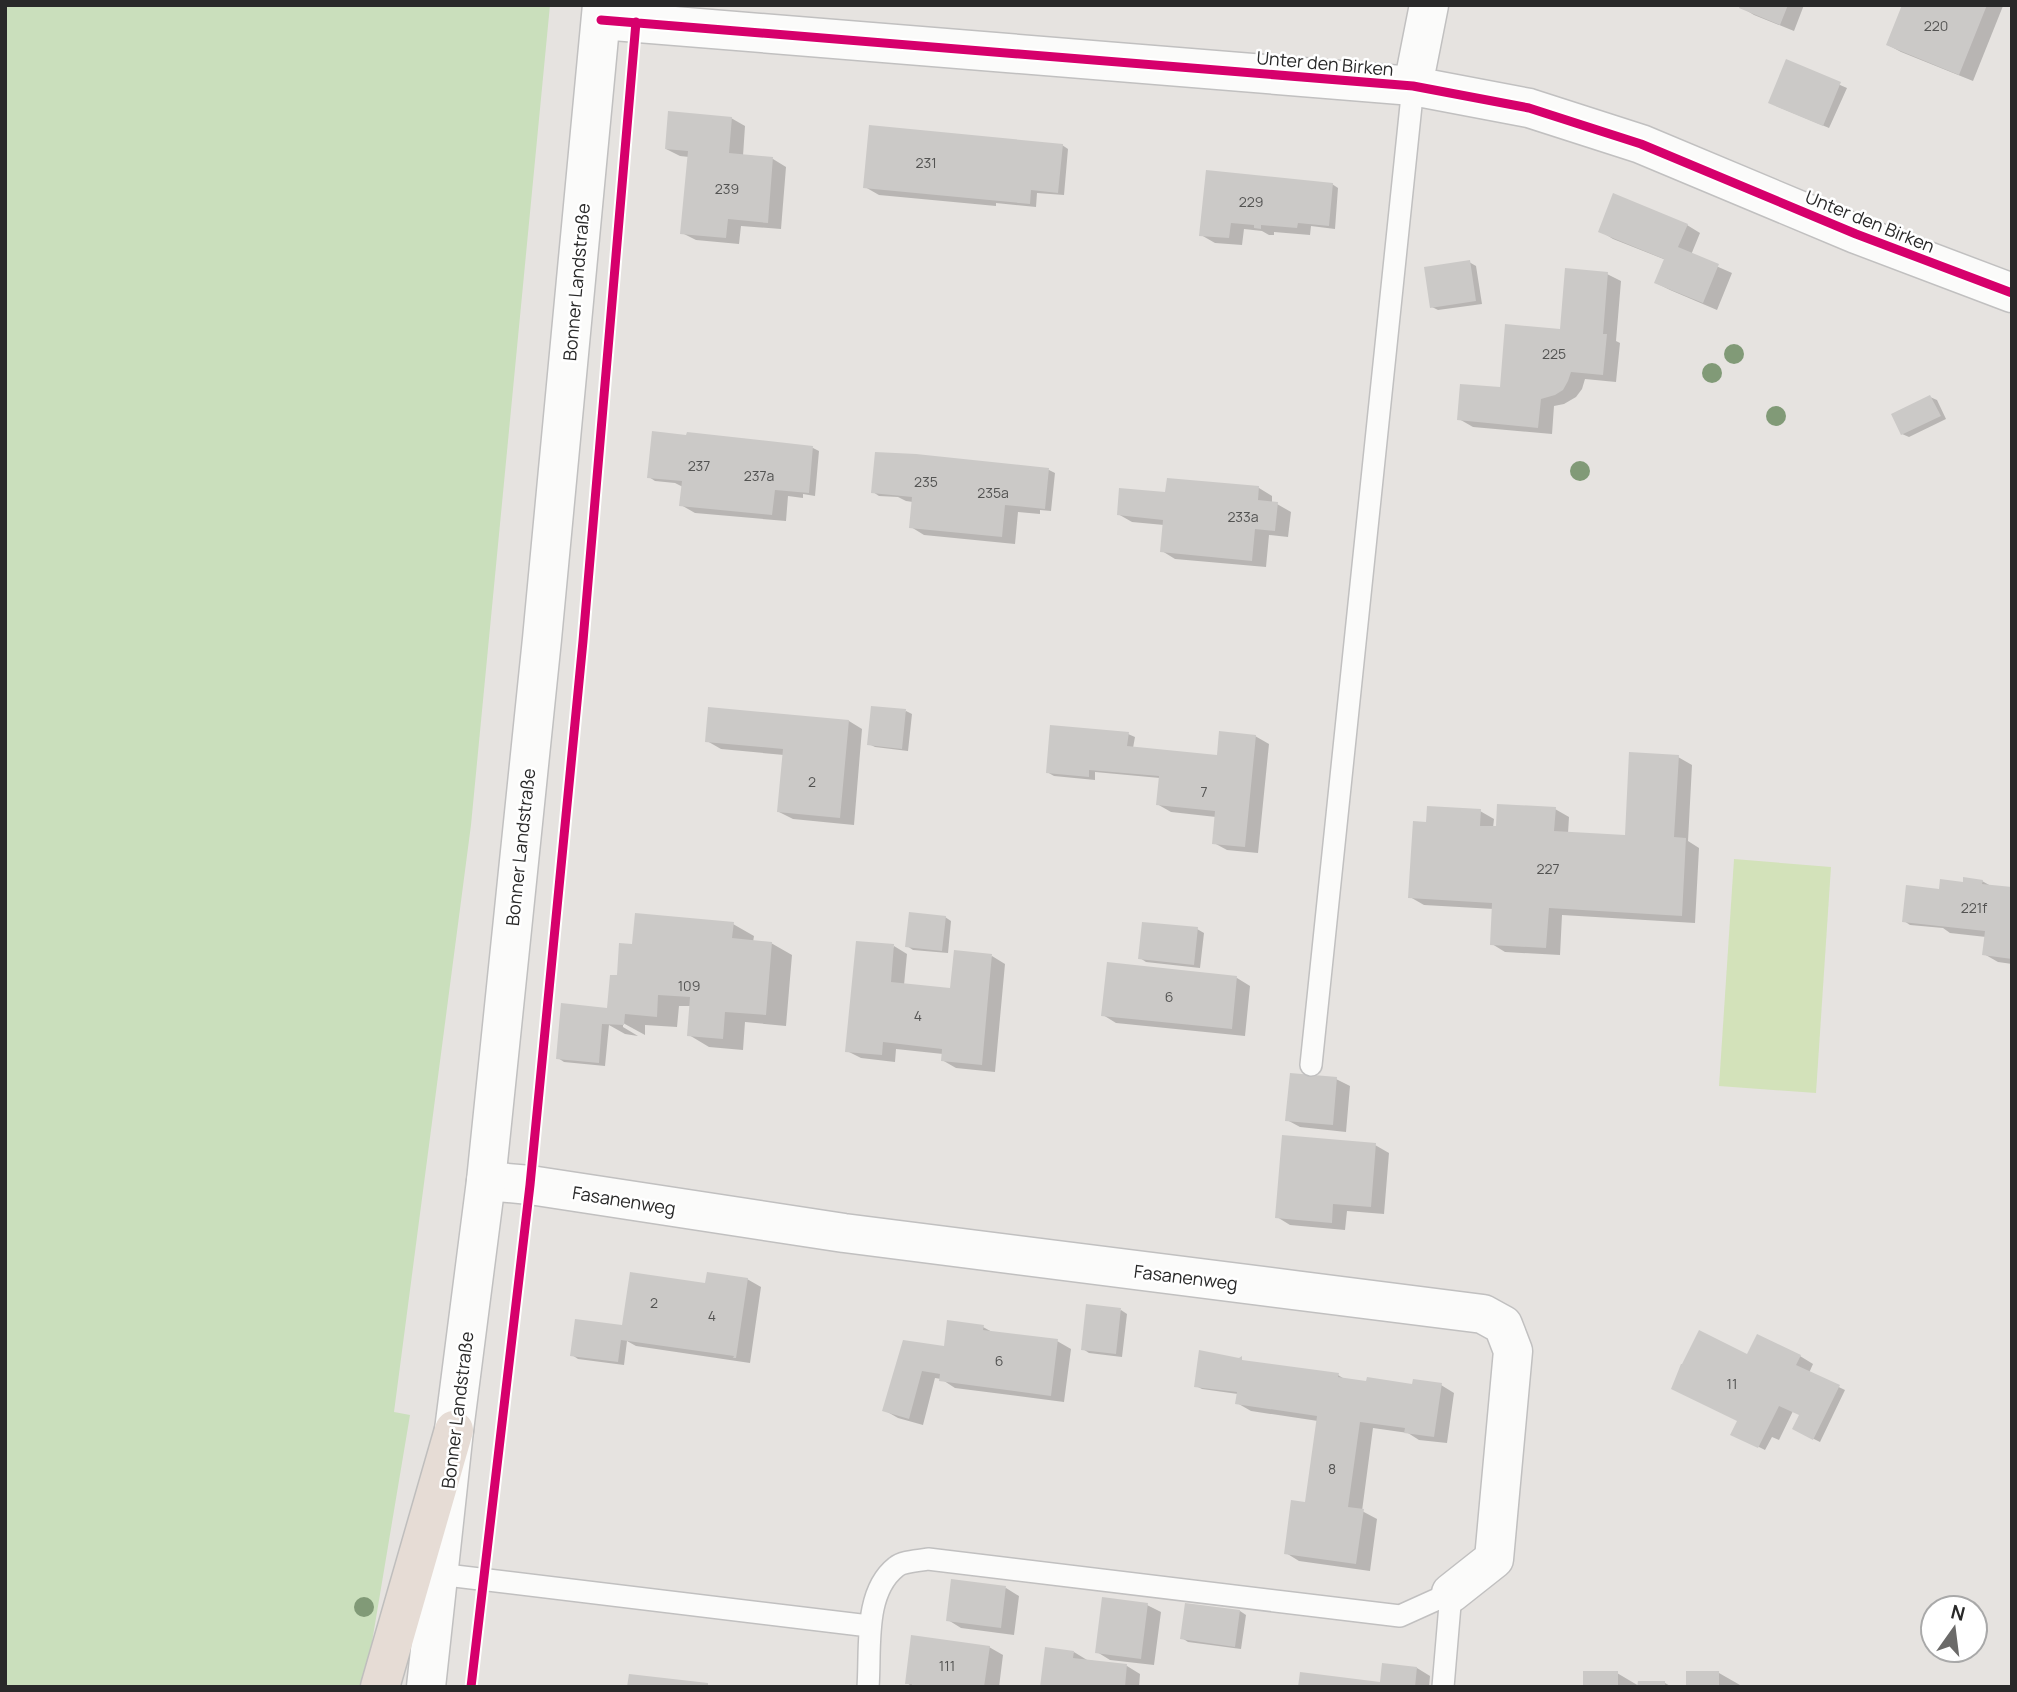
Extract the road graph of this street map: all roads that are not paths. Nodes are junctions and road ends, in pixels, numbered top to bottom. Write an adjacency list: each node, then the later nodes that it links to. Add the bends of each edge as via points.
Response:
1 (1429, 5): 3 (street)
2 (601, 13): 3 (street, Unter den Birken); 6 (street, Bonner Landstraße)
3 (1413, 86): 4 (street, Unter den Birken, via 1529,108 1641,144); 5 (lane)
4 (2012, 293)
5 (1311, 1065)
6 (485, 1181): 7 (street, Bonner Landstraße); 9 (street, Fasanenweg, via 844,1233 1483,1314 1503,1325 1513,1351 1494,1559)
7 (454, 1430): 8 (street, Bonner Landstraße); 11 (highway)
8 (438, 1574): 10 (lane); 12 (street, Bonner Landstraße)
9 (1451, 1593): 10 (lane, via 1400,1616 928,1559 898,1565 881,1583); 14 (lane)
10 (869, 1626): 13 (lane)
11 (380, 1687)
12 (426, 1687)
13 (869, 1687)
14 (1443, 1687)

